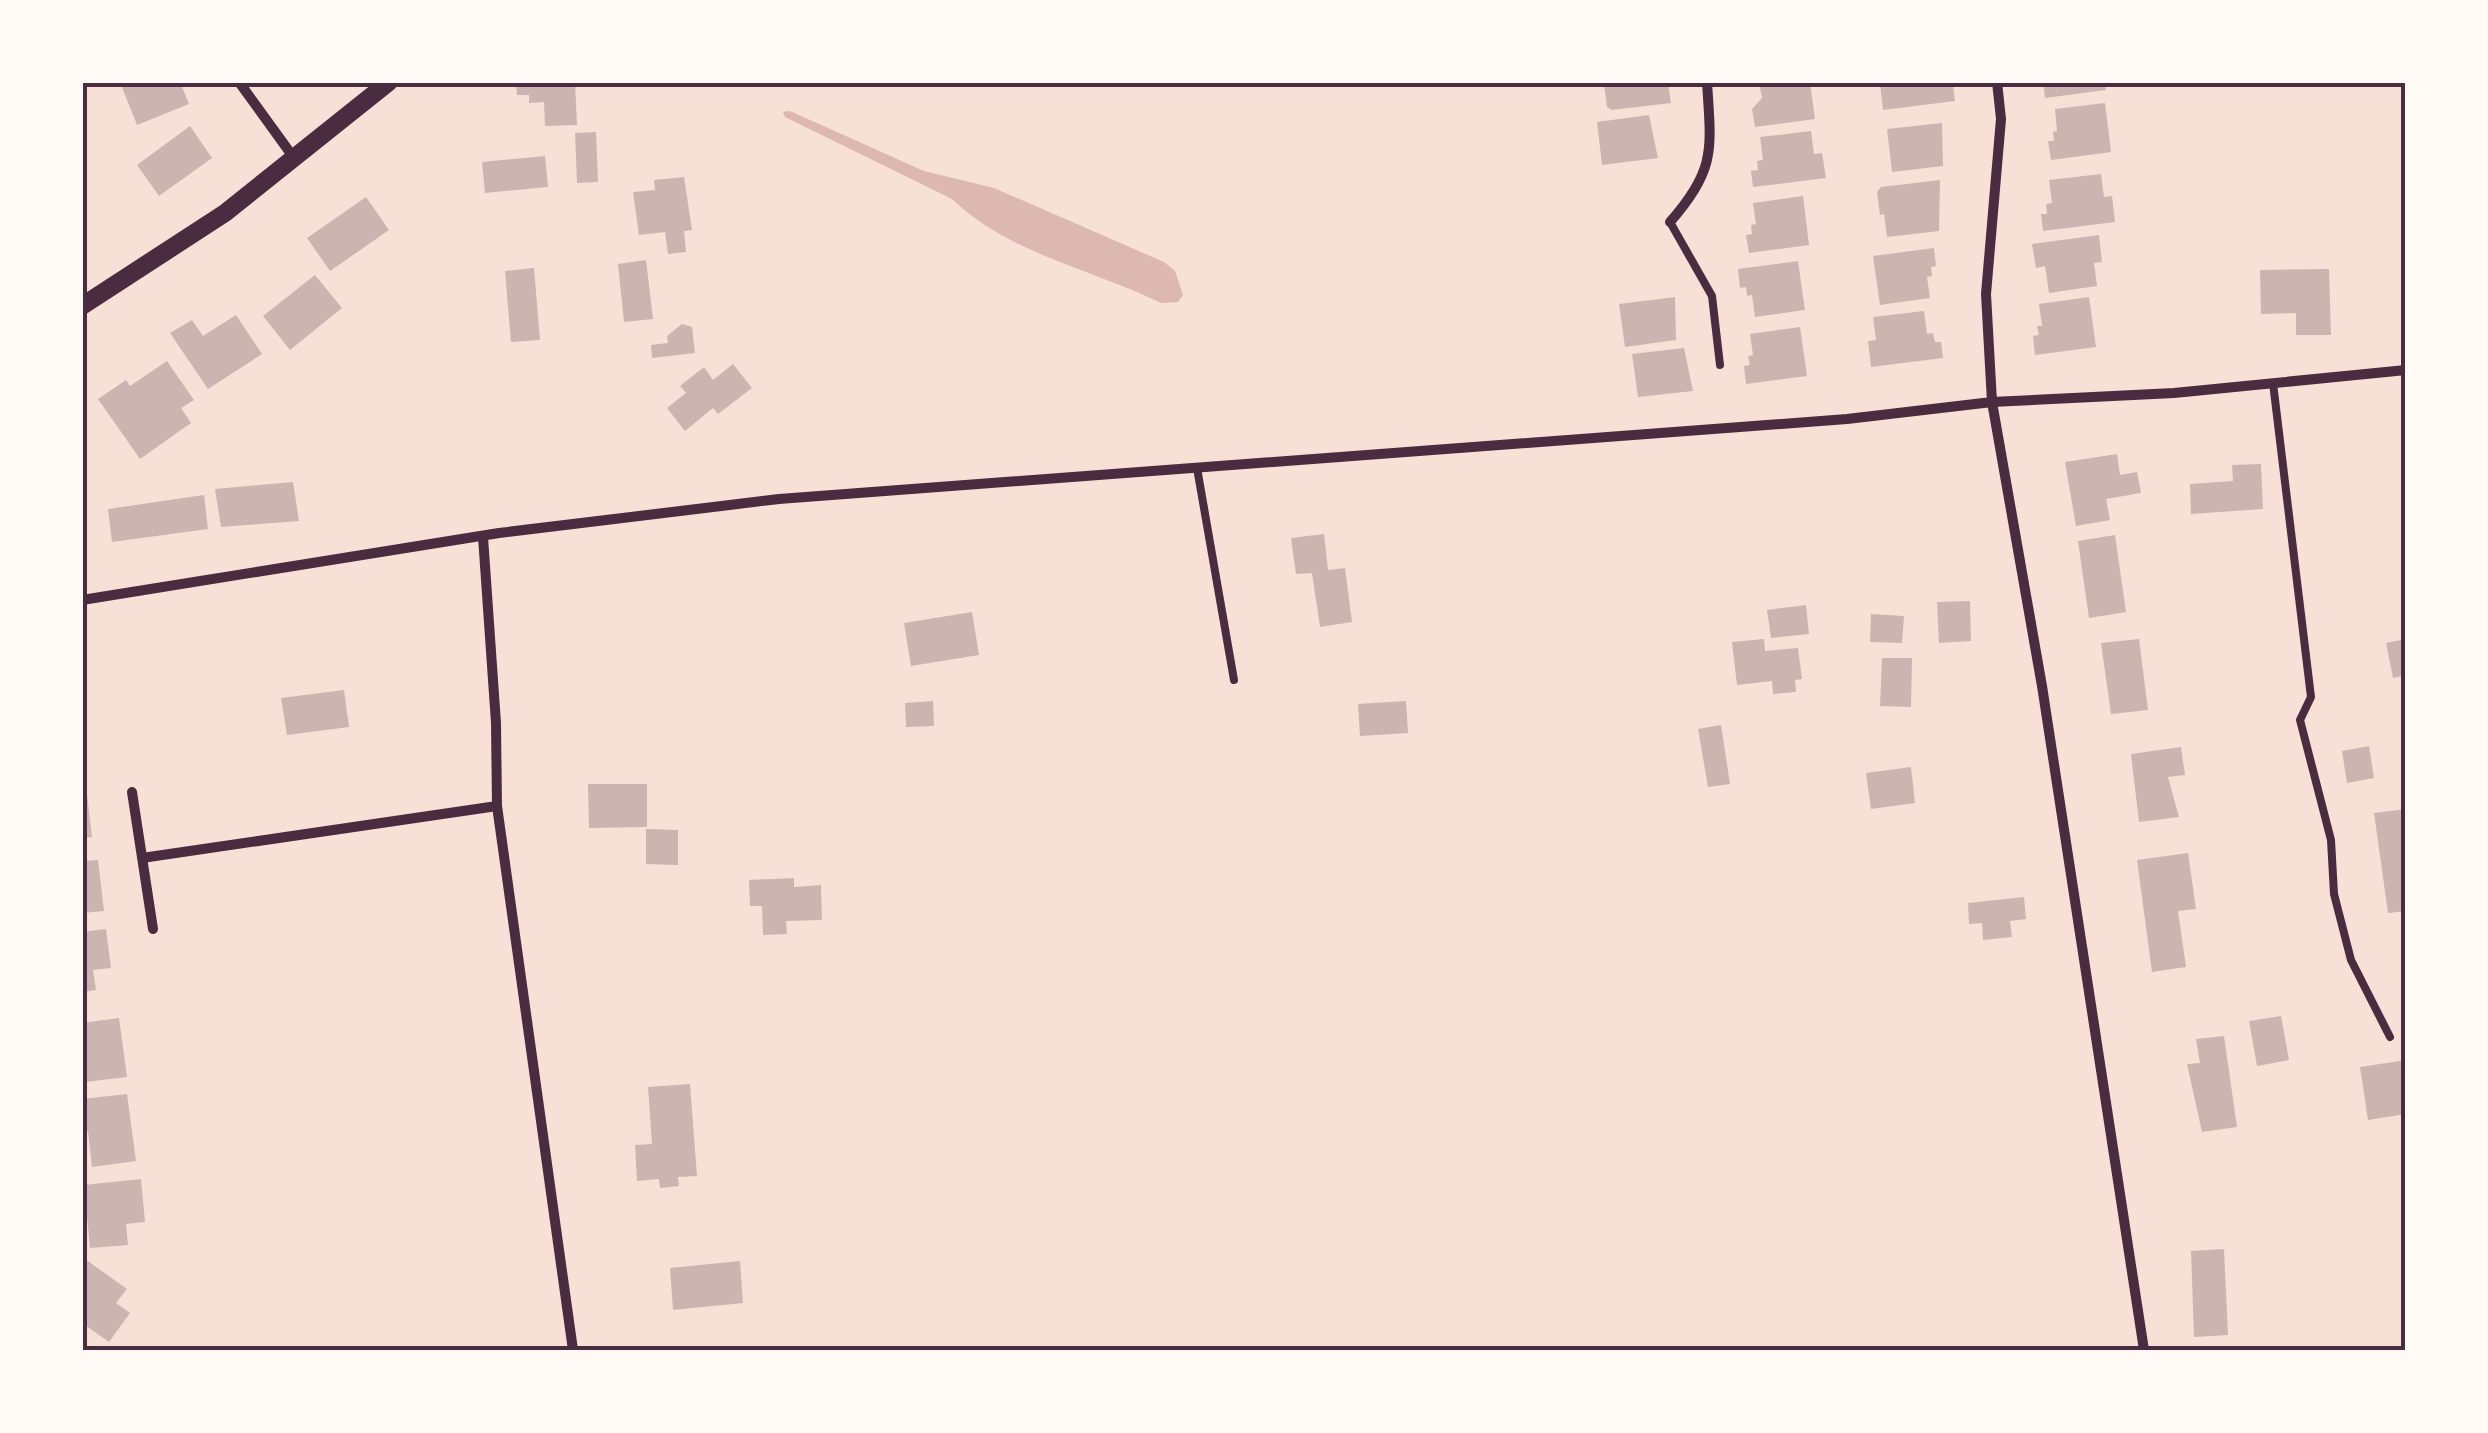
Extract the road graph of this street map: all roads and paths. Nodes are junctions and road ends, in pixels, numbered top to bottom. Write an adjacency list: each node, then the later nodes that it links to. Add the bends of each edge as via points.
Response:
1 (238, 82): 5 (street)
2 (389, 82): 5 (street)
3 (1706, 82): 6 (street, via 1712,155 1693,196)
4 (1997, 82): 11 (street, via 2001,119 1986,294)
5 (294, 158): 7 (street, via 225,213)
6 (1670, 222): 8 (lane, via 1712,296)
7 (82, 306)
8 (1720, 365)
9 (2406, 370): 10 (street)
10 (2273, 383): 11 (street); 20 (lane, via 2312,697 2300,720 2331,840 2334,894 2351,960)
11 (1992, 402): 12 (street); 22 (street)
12 (1198, 468): 13 (street, via 779,499); 15 (lane)
13 (483, 537): 14 (street); 17 (street)
14 (82, 600)
15 (1234, 680)
16 (132, 792): 18 (street)
17 (497, 806): 18 (street); 21 (street)
18 (142, 858): 19 (street)
19 (152, 929)
20 (2390, 1037)
21 (573, 1350)
22 (2144, 1350)

